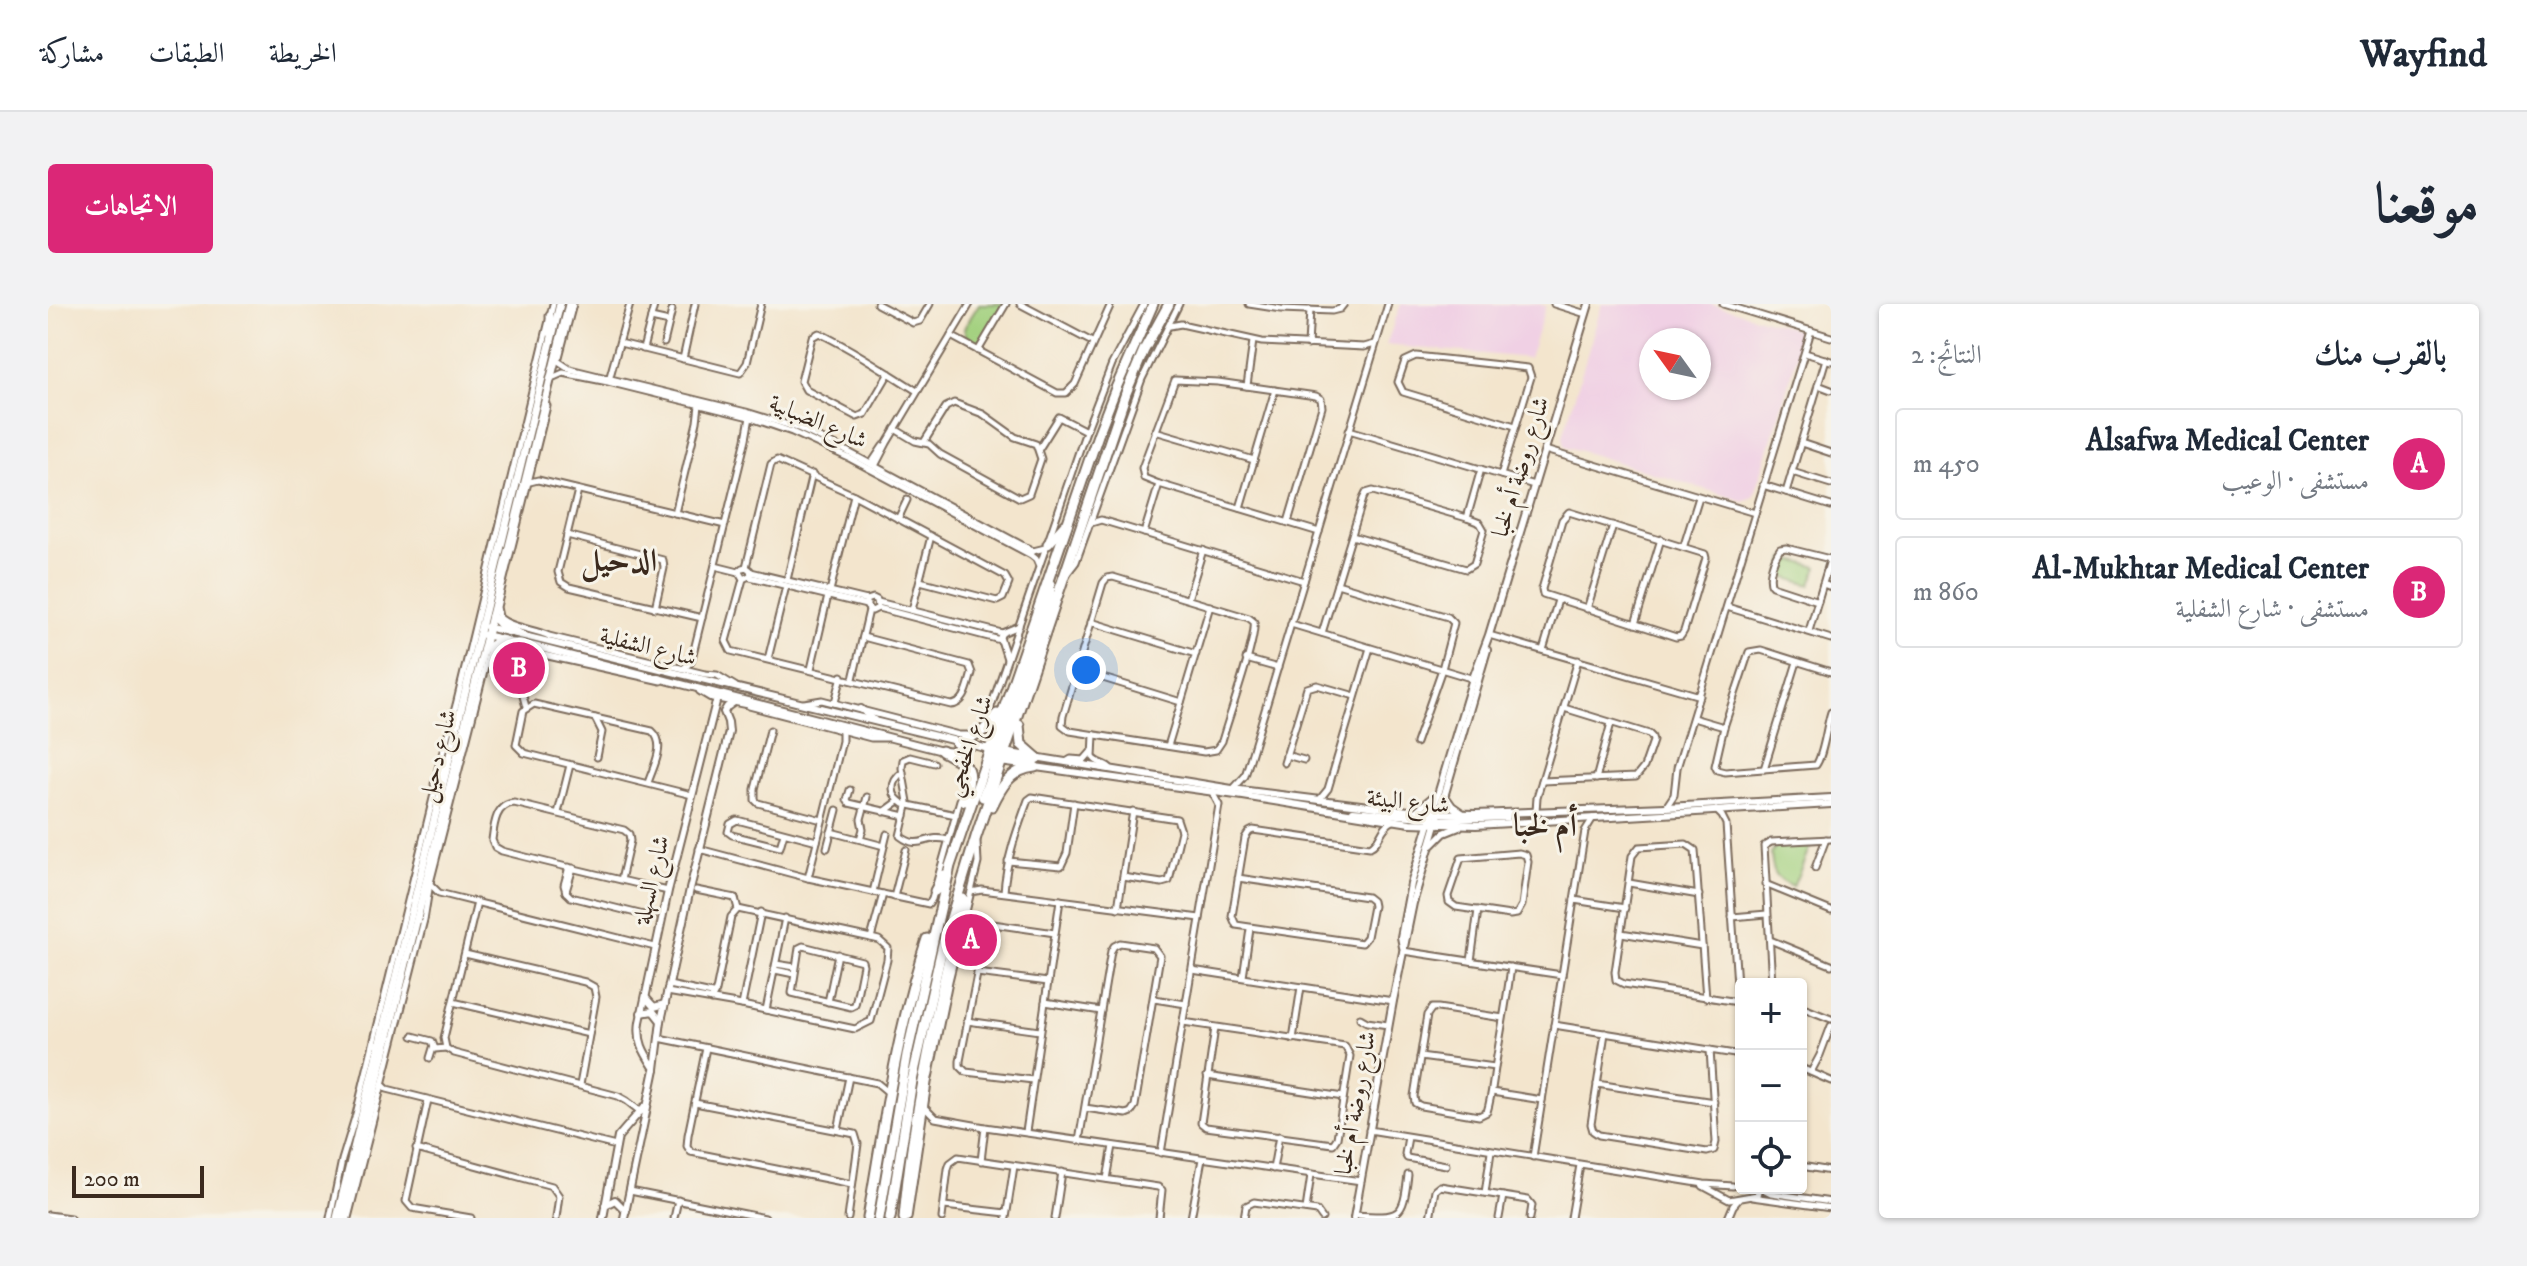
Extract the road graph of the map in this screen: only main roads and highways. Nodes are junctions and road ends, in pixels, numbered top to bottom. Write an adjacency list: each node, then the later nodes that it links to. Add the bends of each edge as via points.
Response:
1 (560, 304): 7 (main road, شارع دحيل)
2 (571, 304): 6 (main road, شارع دحيل)
3 (1153, 304): 11 (highway, شارع الخفجي, via 1116,388)
4 (1169, 304): 24 (highway, شارع الخفجي, via 1126,393)
5 (550, 316): 7 (main road)
6 (562, 334): 8 (main road); 9 (main road, شارع دحيل)
7 (552, 339): 19 (main road, شارع دحيل)
8 (563, 344)
9 (532, 450): 10 (main road); 14 (main road, شارع دحيل, via 530,483)
10 (533, 468)
11 (1068, 523): 13 (highway); 15 (highway, شارع الخفجي)
12 (519, 527): 14 (main road)
13 (1048, 544)
14 (506, 558): 17 (main road, شارع دحيل)
15 (1051, 573): 22 (highway, شارع الخفجي); 30 (highway, via 1049,602)
16 (504, 585): 17 (main road)
17 (497, 603): 18 (main road, شارع دحيل)
18 (492, 616): 19 (main road, شارع دحيل); 20 (main road, via 521,639 495,642)
19 (485, 631): 20 (main road, شارع دحيل); 29 (main road, شارع دحيل)
20 (483, 653): 25 (main road, شارع دحيل)
21 (1008, 660): 22 (highway)
22 (1014, 675): 23 (highway, شارع الخفجي)
23 (1004, 705): 27 (highway, via 984,730); 30 (highway, شارع الخفجي)
24 (1019, 712): 30 (highway, شارع الخفجي); 31 (highway, via 1019,740)
25 (467, 721): 26 (main road); 41 (main road, شارع دحيل)
26 (468, 736)
27 (962, 742)
28 (942, 751): 34 (highway, via 967,768 968,789)
29 (450, 755): 32 (main road); 46 (main road, شارع دحيل)
30 (996, 756): 31 (highway); 33 (highway, شارع الخفجي); 34 (highway, شارع الخفجي); 40 (highway)
31 (1036, 762): 33 (highway, via 1005,782)
32 (435, 784)
33 (984, 814): 36 (highway, شارع الخفجي)
34 (959, 820): 35 (highway, شارع الخفجي)
35 (950, 866): 37 (highway); 39 (highway, شارع الخفجي)
36 (968, 881): 40 (highway, شارع الخفجي); 42 (highway)
37 (935, 891)
38 (425, 908): 41 (main road)
39 (937, 918): 49 (highway, via 916,973 892,1076); 50 (highway, شارع الخفجي)
40 (943, 944): 51 (highway, شارع الخفجي, via 912,1081)
41 (408, 957): 46 (main road, شارع دحيل)
42 (923, 1081): 43 (highway); 52 (highway)
43 (926, 1104)
44 (344, 1153): 46 (main road)
45 (363, 1156): 46 (main road)
46 (352, 1166): 47 (main road, شارع دحيل); 48 (main road, شارع دحيل)
47 (337, 1218)
48 (346, 1218)
49 (868, 1218)
50 (879, 1218)
51 (890, 1218)
52 (906, 1218)

